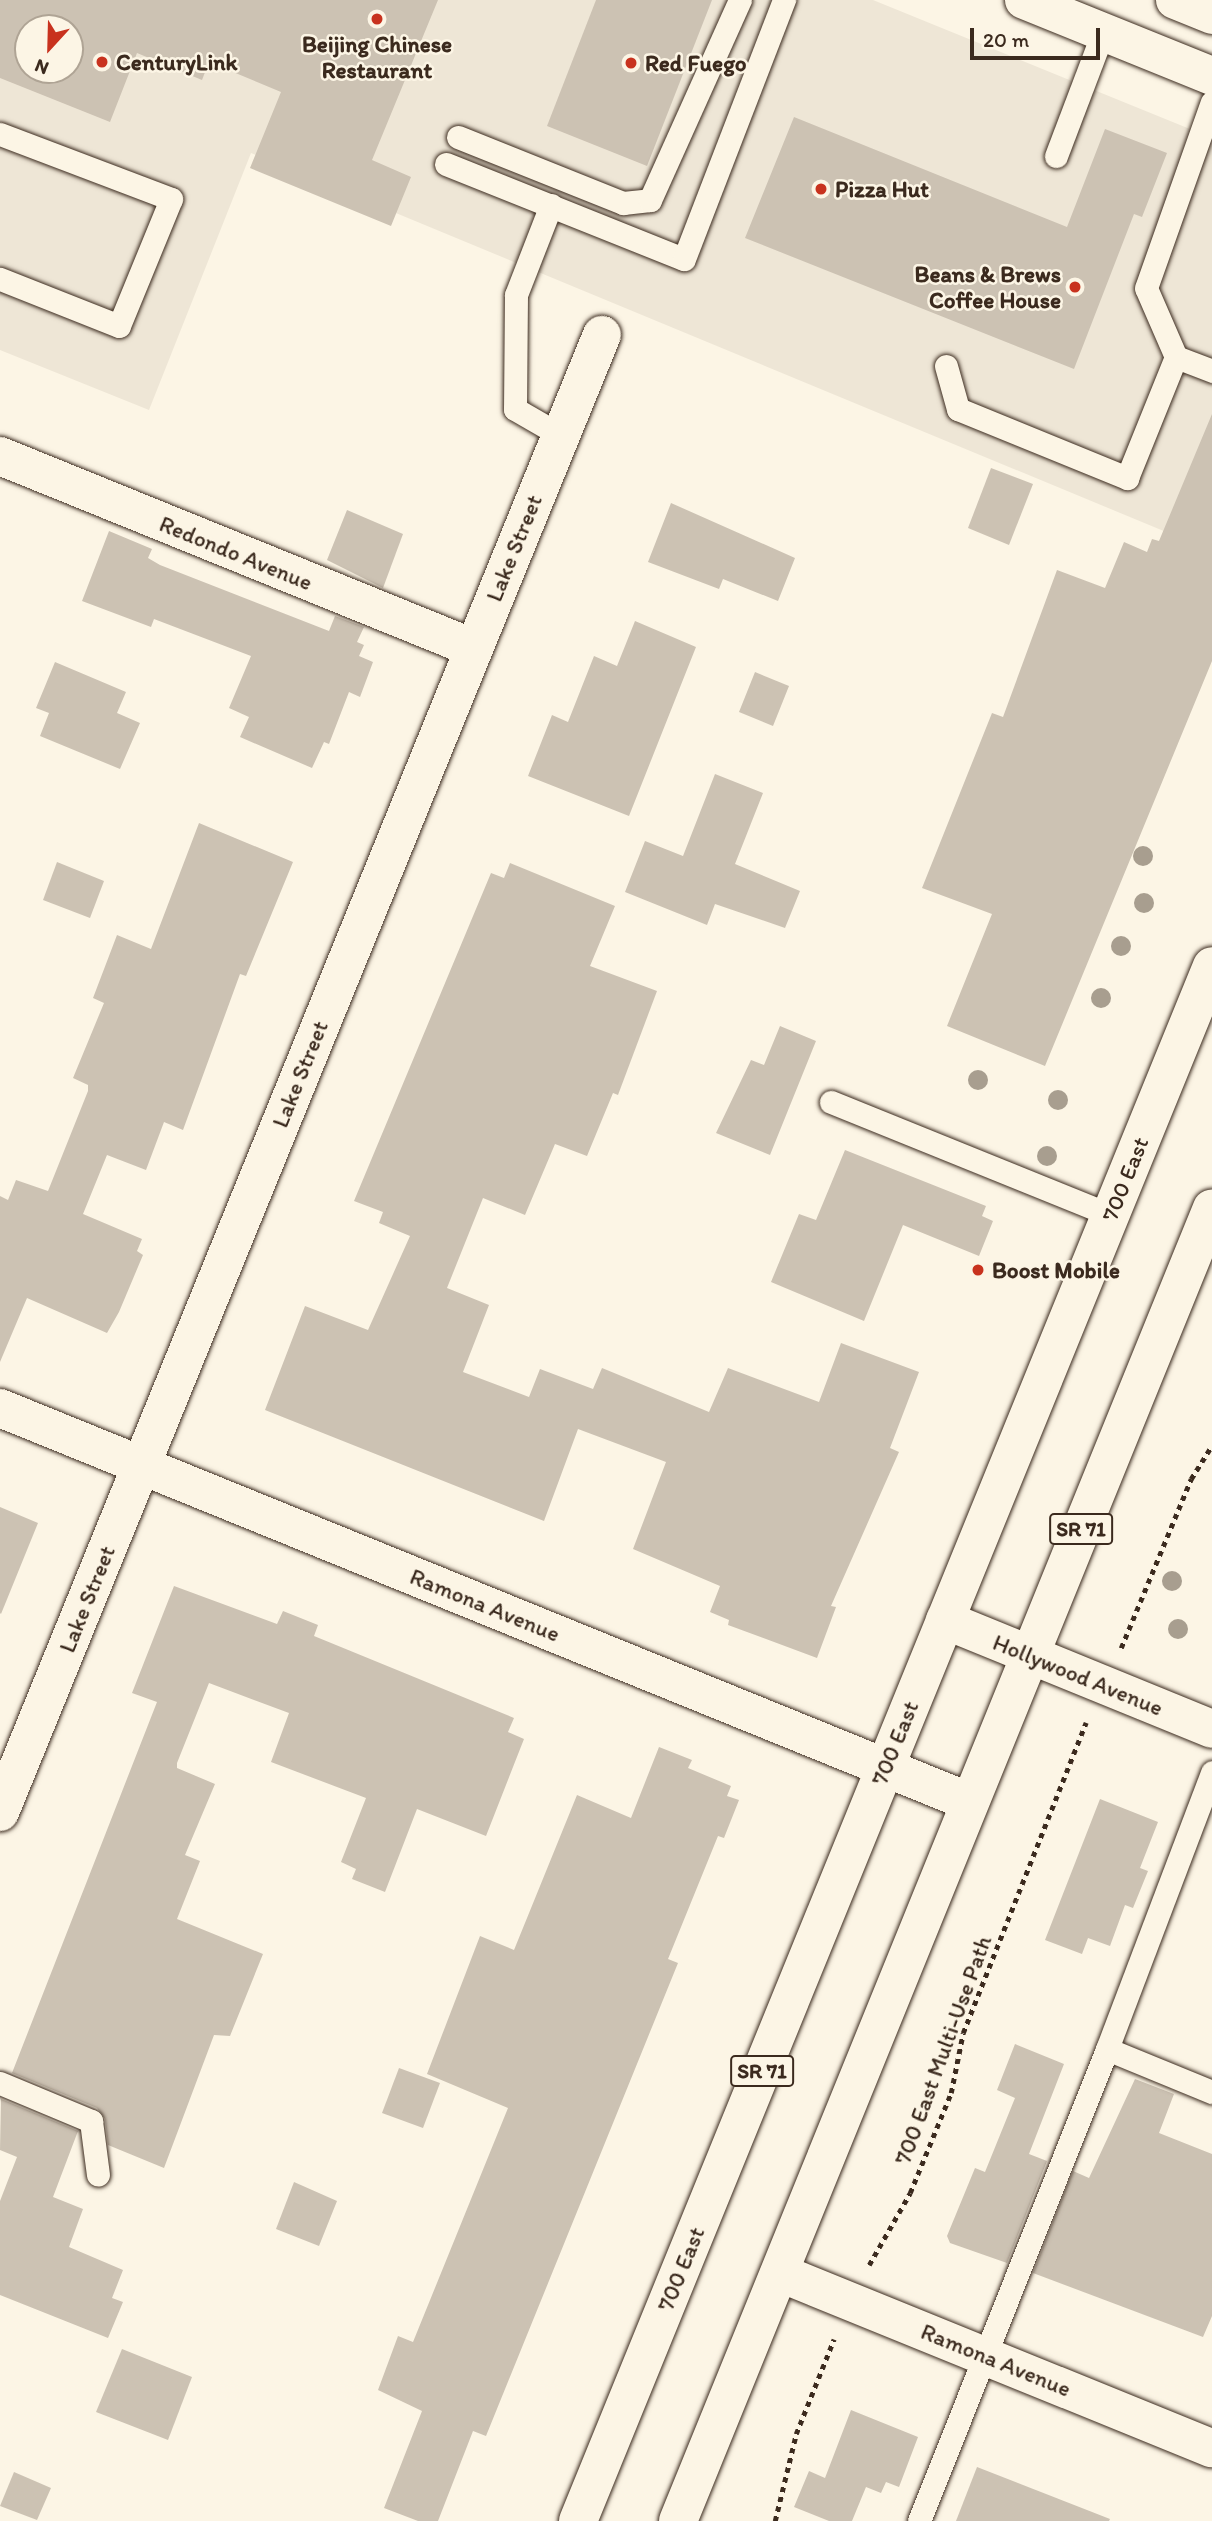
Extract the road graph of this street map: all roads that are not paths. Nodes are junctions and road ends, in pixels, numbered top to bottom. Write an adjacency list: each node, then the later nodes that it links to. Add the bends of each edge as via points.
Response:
1 (740, 0): 10 (lane, via 650,200 623,202)
2 (784, 0): 13 (lane, via 684,259)
3 (1024, 0): 6 (street)
4 (1175, 0): 5 (street)
5 (1212, 15)
6 (1103, 32): 7 (street); 11 (lane)
7 (1212, 76)
8 (1212, 102): 16 (lane, via 1146,288)
9 (0, 134): 14 (lane, via 171,199 120,326)
10 (458, 137)
11 (1056, 156)
12 (446, 164): 13 (lane)
13 (551, 205): 19 (lane, via 516,295 515,409)
14 (0, 279)
15 (602, 335): 19 (street, Lake Street)
16 (1176, 357): 17 (lane, via 1126,478 958,409); 18 (lane)
17 (946, 366)
18 (1212, 371)
19 (560, 435): 21 (street, Lake Street)
20 (0, 456): 21 (street, Redondo Avenue)
21 (473, 648): 27 (street, Lake Street)
22 (1212, 966): 25 (street, 700 East / SR 71)
23 (831, 1101): 25 (lane)
24 (1212, 1208): 29 (street, SR 71)
25 (1110, 1215): 28 (street, 700 East / SR 71)
26 (0, 1408): 27 (street, Ramona Avenue)
27 (141, 1465): 31 (street, Ramona Avenue); 34 (street, Lake Street)
28 (945, 1620): 29 (street, Hollywood Avenue); 31 (street, 700 East / SR 71)
29 (1030, 1655): 30 (street, Hollywood Avenue); 33 (street, SR 71)
30 (1212, 1729)
31 (885, 1767): 33 (street, Ramona Avenue); 42 (street, 700 East / SR 71)
32 (1212, 1772): 35 (lane)
33 (970, 1802): 39 (street, SR 71)
34 (0, 1812)
35 (1107, 2049): 37 (lane); 40 (lane)
36 (0, 2083): 38 (lane, via 91,2121)
37 (1212, 2092)
38 (98, 2175)
39 (780, 2273): 40 (street, Ramona Avenue); 43 (street, SR 71)
40 (987, 2357): 41 (street, Ramona Avenue); 44 (lane)
41 (1212, 2448)
42 (578, 2521)
43 (678, 2521)
44 (919, 2521)

